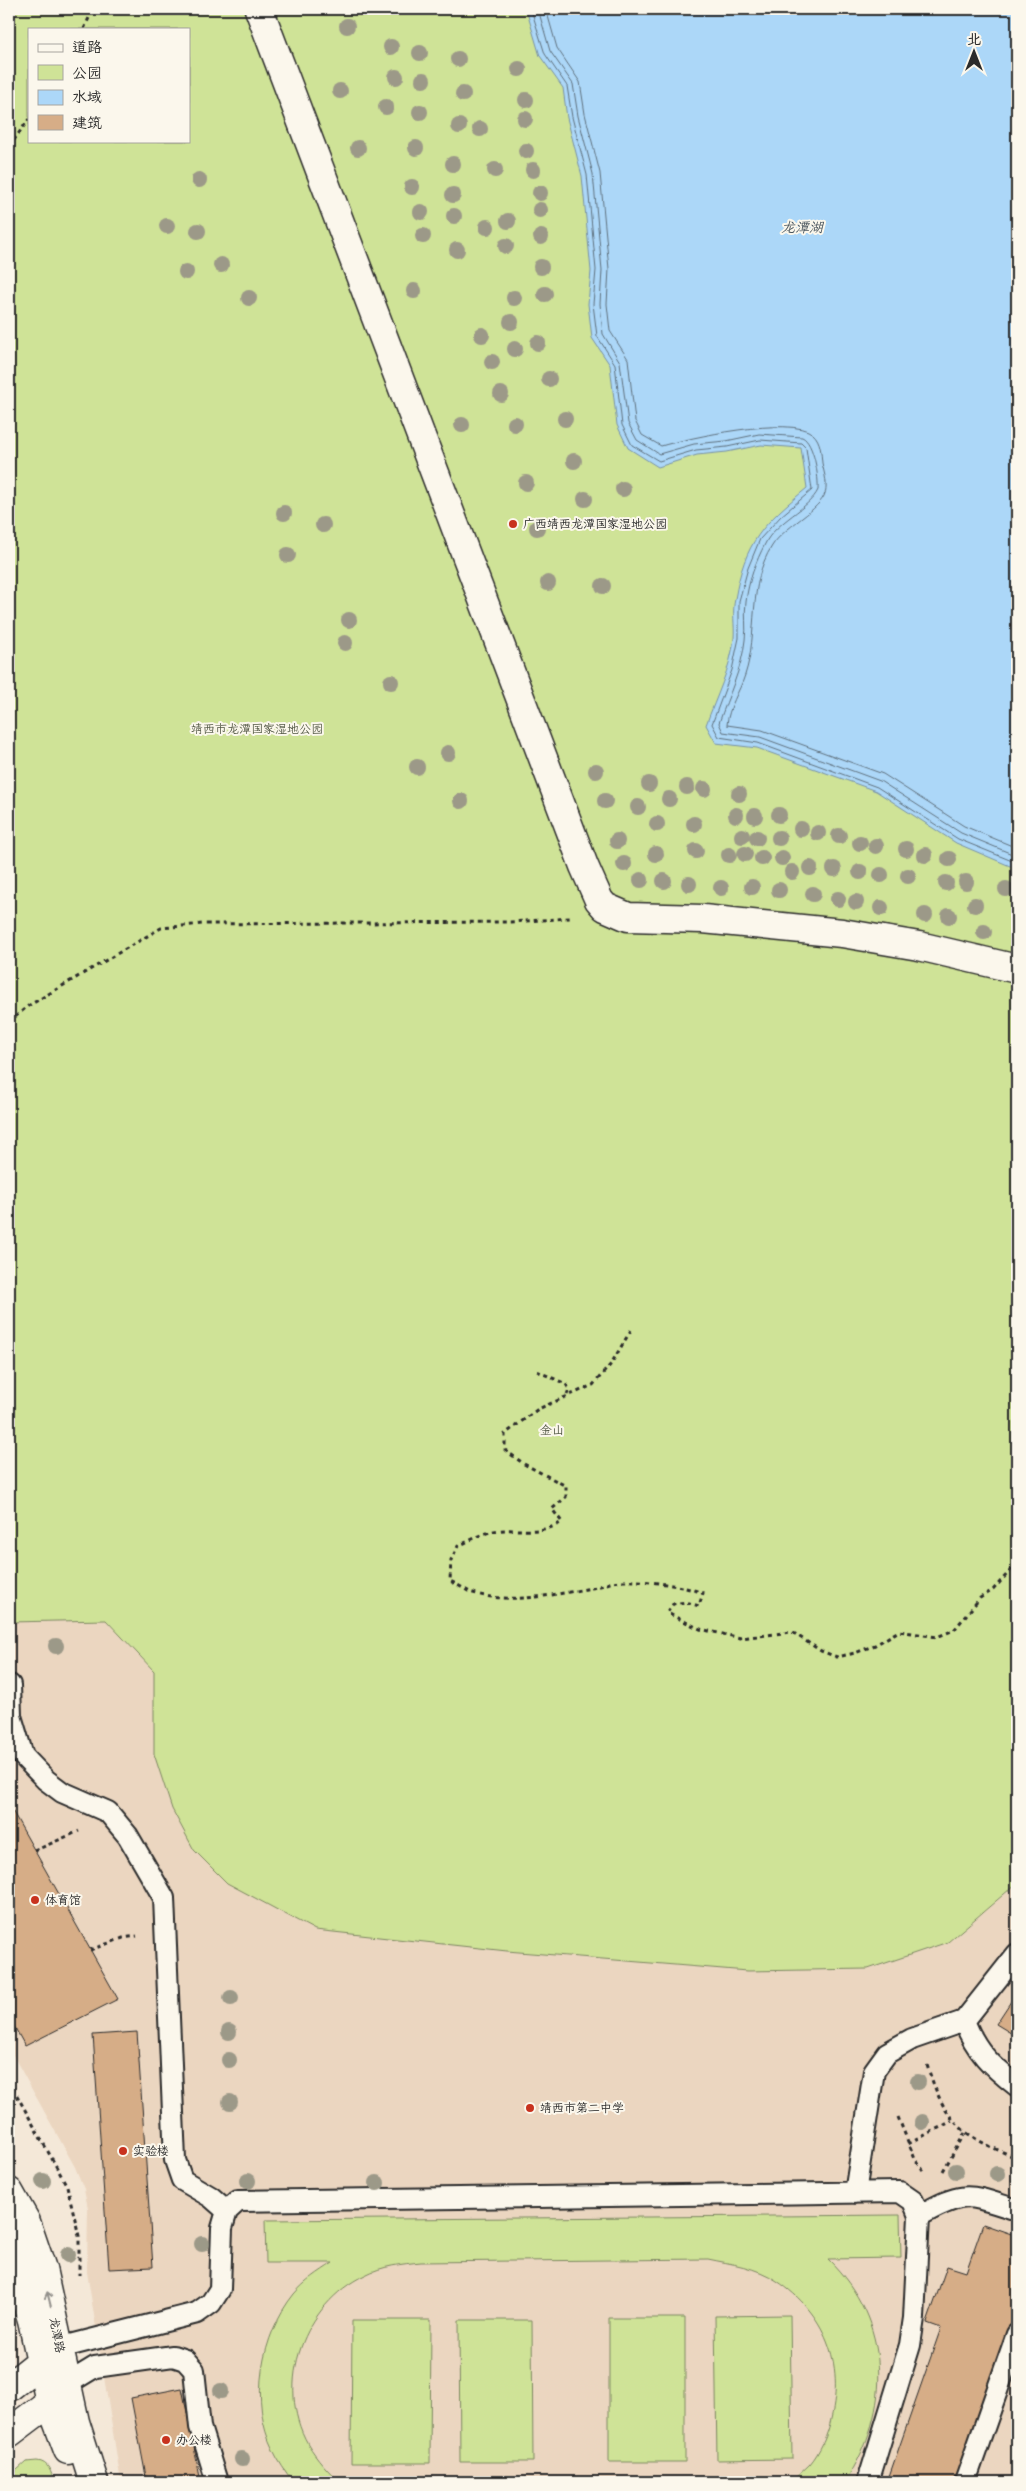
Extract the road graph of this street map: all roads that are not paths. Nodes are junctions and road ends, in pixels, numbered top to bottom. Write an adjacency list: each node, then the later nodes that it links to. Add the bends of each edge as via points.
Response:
1 (258, 9): 2 (street, via 584,866 605,907 628,917 757,924 879,939)
2 (1017, 968)
3 (10, 1685): 10 (lane, via 11,1716 22,1756 62,1792 108,1812 128,1836 164,1898 175,2160 182,2180)
4 (1017, 1954): 5 (lane)
5 (964, 2021): 6 (lane, via 973,2043); 8 (lane, via 887,2053 874,2071)
6 (1017, 2086)
7 (9, 2192): 14 (street, 龙潭路, one-way to 7, via 42,2268 26,2222)
8 (855, 2193): 10 (lane, via 254,2199 238,2201); 11 (lane, via 900,2192 913,2201)
9 (1017, 2210): 11 (lane, via 972,2196 956,2197)
10 (228, 2211): 14 (lane, via 222,2228 220,2289 211,2303 196,2313)
11 (920, 2216): 21 (lane, via 910,2345)
12 (9, 2242): 14 (street, 龙潭路, via 32,2320)
13 (1017, 2334): 22 (lane)
14 (49, 2355): 15 (street); 16 (street, 龙潭路)
15 (9, 2387)
16 (58, 2393): 17 (street); 18 (street, 龙潭路); 19 (street, 龙潭路); 20 (lane, via 95,2367 173,2356 185,2360 194,2370 200,2428)
17 (9, 2433)
18 (75, 2482)
19 (94, 2482)
20 (217, 2482)
21 (868, 2482)
22 (965, 2482)

